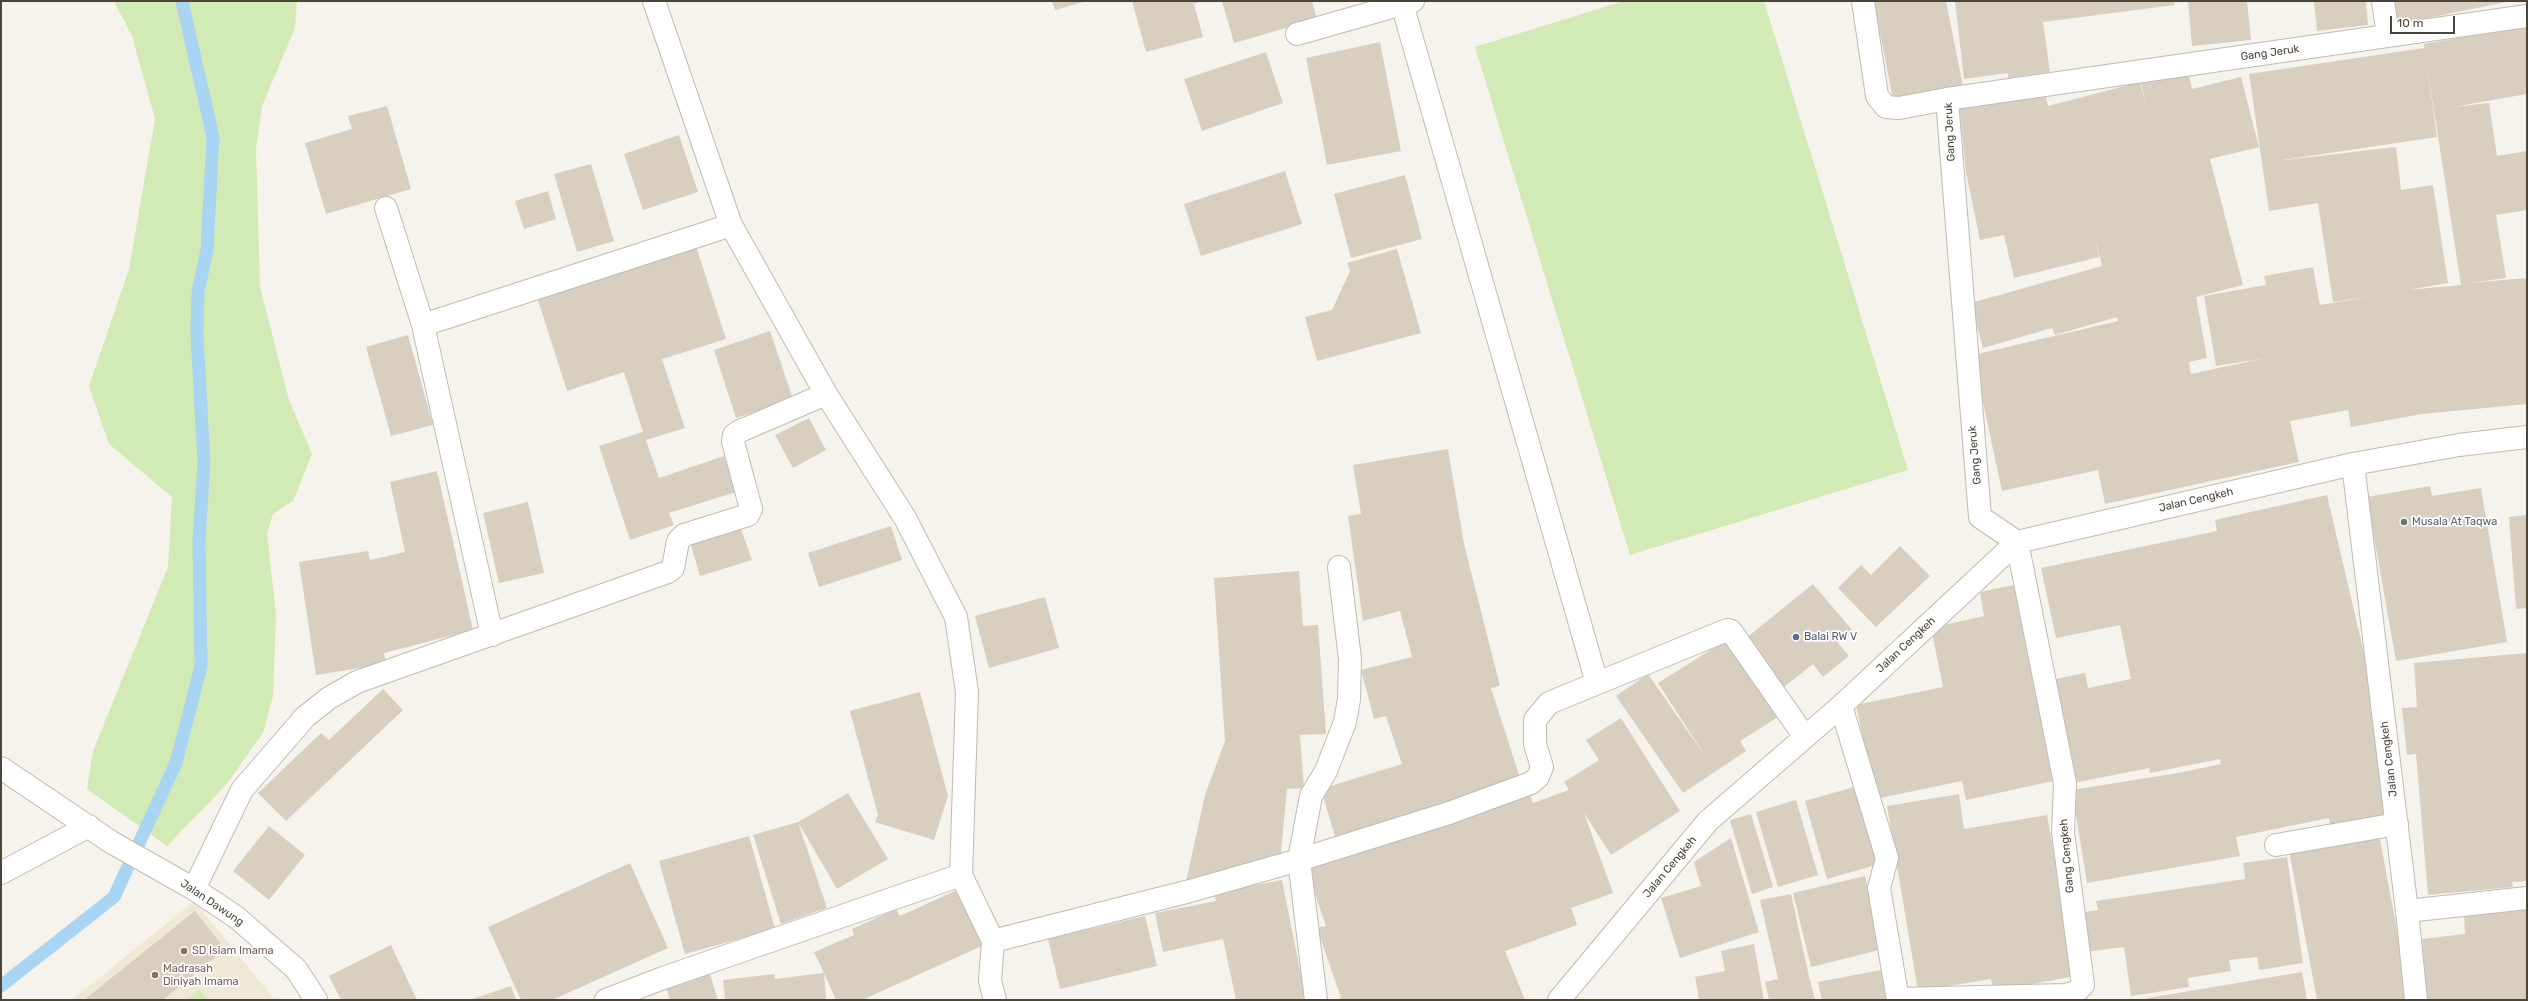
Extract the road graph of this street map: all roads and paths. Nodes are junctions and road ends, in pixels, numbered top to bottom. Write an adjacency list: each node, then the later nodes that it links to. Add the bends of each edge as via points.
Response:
1 (654, 1): 10 (street)
2 (1863, 1): 8 (street, via 1877,96 1886,107 1899,108)
3 (2383, 1): 7 (street)
4 (1407, 3): 6 (street); 18 (street)
5 (2527, 16): 7 (street, Gang Jeruk)
6 (1297, 34)
7 (2388, 36): 8 (street, Gang Jeruk)
8 (1947, 98): 15 (street, Gang Jeruk, via 1980,517)
9 (386, 208): 11 (street)
10 (731, 225): 11 (street); 12 (street)
11 (423, 325): 17 (street)
12 (826, 394): 17 (street, via 734,435 733,442 751,509 748,515 684,535 678,542 673,568 668,572); 27 (street, via 905,518 956,617 967,692)
13 (2527, 437): 14 (street, Jalan Cengkeh, via 2459,445)
14 (2353, 464): 15 (street, Jalan Cengkeh); 22 (street, Jalan Cengkeh)
15 (2017, 542): 19 (street, Jalan Cengkeh); 37 (street, Gang Cengkeh, via 2065,783 2063,832 2083,985 2076,992 2065,995)
16 (1339, 567): 25 (street, via 1350,659 1349,699 1345,722 1326,771 1311,796)
17 (492, 635): 28 (street, via 357,682 305,717 242,790)
18 (1597, 683): 20 (street, via 1725,631 1731,631); 25 (street, via 1549,703 1535,720 1535,744 1542,767 1538,777 1531,783 1449,813)
19 (1841, 706): 20 (street, Jalan Cengkeh); 37 (street, Gang Cengkeh, via 1888,858 1878,888)
20 (1805, 737): 36 (street, Jalan Cengkeh, via 1708,821)
21 (1, 768): 23 (street, Jalan Dawung)
22 (2397, 824): 24 (street); 30 (street, Jalan Cengkeh)
23 (89, 826): 26 (street); 28 (street, Jalan Dawung, via 111,842)
24 (2276, 845)
25 (1299, 860): 31 (street, via 1190,891); 35 (street)
26 (1, 873)
27 (961, 874): 31 (street); 33 (street)
28 (194, 889): 32 (street, Jalan Dawung, via 236,917 296,969)
29 (2527, 898): 30 (street)
30 (2407, 911): 38 (street, Jalan Cengkeh)
31 (993, 941): 34 (street, via 990,981)
32 (316, 1000)
33 (606, 1000)
34 (995, 1000)
35 (1316, 1000)
36 (1559, 1000)
37 (1898, 1000)
38 (2416, 1000)

